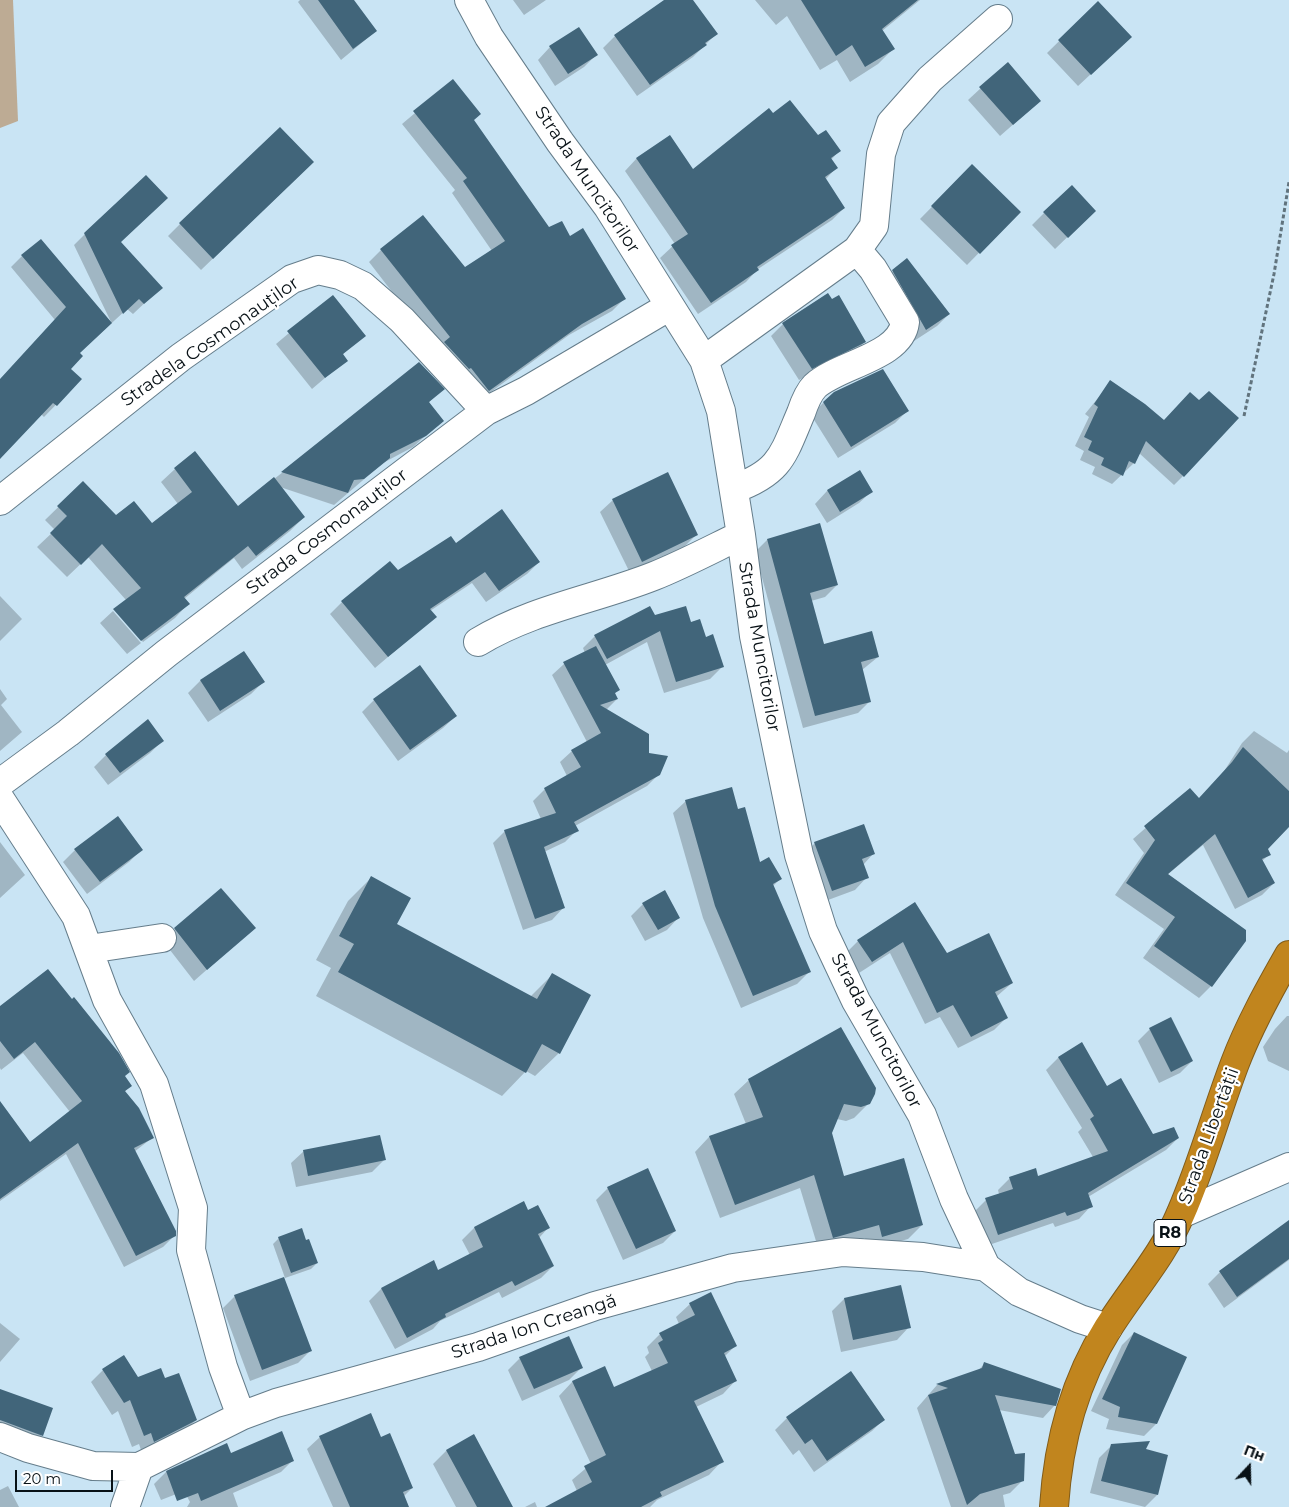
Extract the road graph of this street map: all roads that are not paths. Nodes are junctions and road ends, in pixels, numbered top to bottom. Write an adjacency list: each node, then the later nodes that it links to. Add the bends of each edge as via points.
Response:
1 (469, 0): 4 (street, Strada Muncitorilor, via 489,37 608,207)
2 (998, 19): 3 (street, via 930,79 891,123 881,154 874,226)
3 (857, 250): 5 (street); 7 (street, via 873,269 905,322 904,332 893,345 814,387 782,458 748,484)
4 (670, 306): 5 (street, Strada Muncitorilor); 6 (street, Strada Cosmonauților)
5 (704, 360): 7 (street, Strada Muncitorilor, via 721,411)
6 (486, 411): 8 (street, Stradela Cosmonauților, via 402,320 363,286 340,275 318,270 292,278 181,357); 11 (street, Strada Cosmonauților)
7 (734, 489): 9 (street, Strada Muncitorilor)
8 (0, 501)
9 (741, 535): 10 (street, Strada Muncitorilor, via 655,576 499,629); 18 (street, Strada Muncitorilor, via 754,636 798,855 823,931 856,1001 922,1115 954,1199)
10 (478, 642)
11 (0, 784)
12 (0, 799): 14 (street, via 76,916)
13 (162, 938): 14 (street)
14 (89, 949): 20 (street, via 107,1000 154,1084 193,1208 191,1250 223,1367)
15 (1289, 955): 17 (highway, Strada Libertății / R8, via 1252,1023 1235,1063)
16 (1289, 1167): 17 (street)
17 (1181, 1214): 19 (highway, Strada Libertății / R8)
18 (986, 1267): 19 (street, Strada Muncitorilor, via 1019,1292 1080,1320); 20 (street, Strada Ion Creangă, via 923,1257 843,1252 733,1268 595,1306 478,1347 276,1402)
19 (1108, 1328): 24 (highway, Strada Libertății / R8, via 1079,1385 1066,1425 1056,1472)
20 (241, 1416): 22 (street, Strada Ion Creangă)
21 (0, 1437): 22 (street, via 93,1466)
22 (139, 1467): 23 (street)
23 (126, 1507)
24 (1054, 1507)

